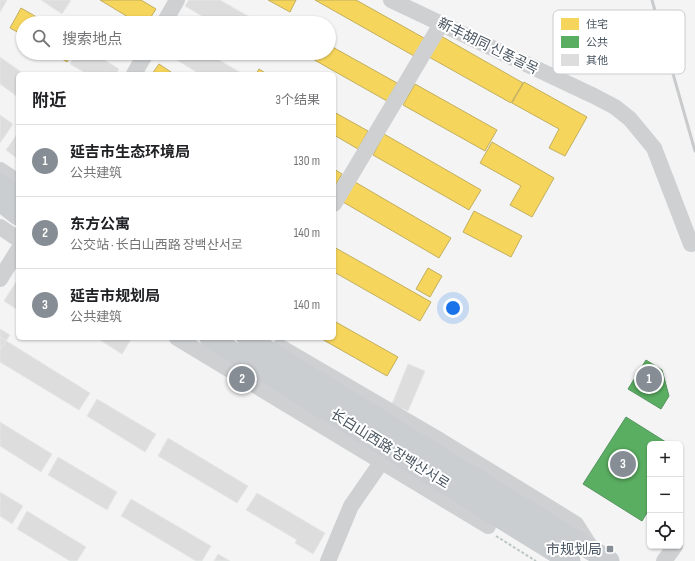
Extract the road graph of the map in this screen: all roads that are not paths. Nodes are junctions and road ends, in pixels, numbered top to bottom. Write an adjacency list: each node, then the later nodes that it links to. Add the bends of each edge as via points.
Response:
1 (177, 0): 3 (street)
2 (391, 0): 4 (street, 新丰胡同 신풍골목)
3 (168, 16)
4 (441, 24): 11 (street); 16 (street, 新丰胡同 신풍골목, via 594,96 615,107 630,119 654,148)
5 (142, 60): 6 (street)
6 (135, 72)
7 (0, 170): 8 (street)
8 (16, 181)
9 (0, 184): 10 (main road)
10 (16, 196)
11 (336, 201)
12 (0, 202): 13 (main road)
13 (16, 213)
14 (0, 227): 15 (street)
15 (16, 238)
16 (691, 244)
17 (16, 253): 18 (street)
18 (0, 279)
19 (181, 340): 22 (street, 长白山西路 장백산서로)
20 (213, 340): 22 (main road, 长白山西路 장백산서로)
21 (256, 340): 26 (main road, 长白山西路 장백산서로)
22 (386, 456): 23 (main road, 长白山西路 장백산서로); 24 (street, 长白山西路 장백산서로); 27 (street, via 351,506)
23 (477, 503): 24 (main road); 29 (main road, 长白山西路 장백산서로)
24 (488, 526): 28 (main road)
25 (673, 549): 30 (street)
26 (601, 556)
27 (328, 561)
28 (544, 561)
29 (570, 561)
30 (664, 561)

